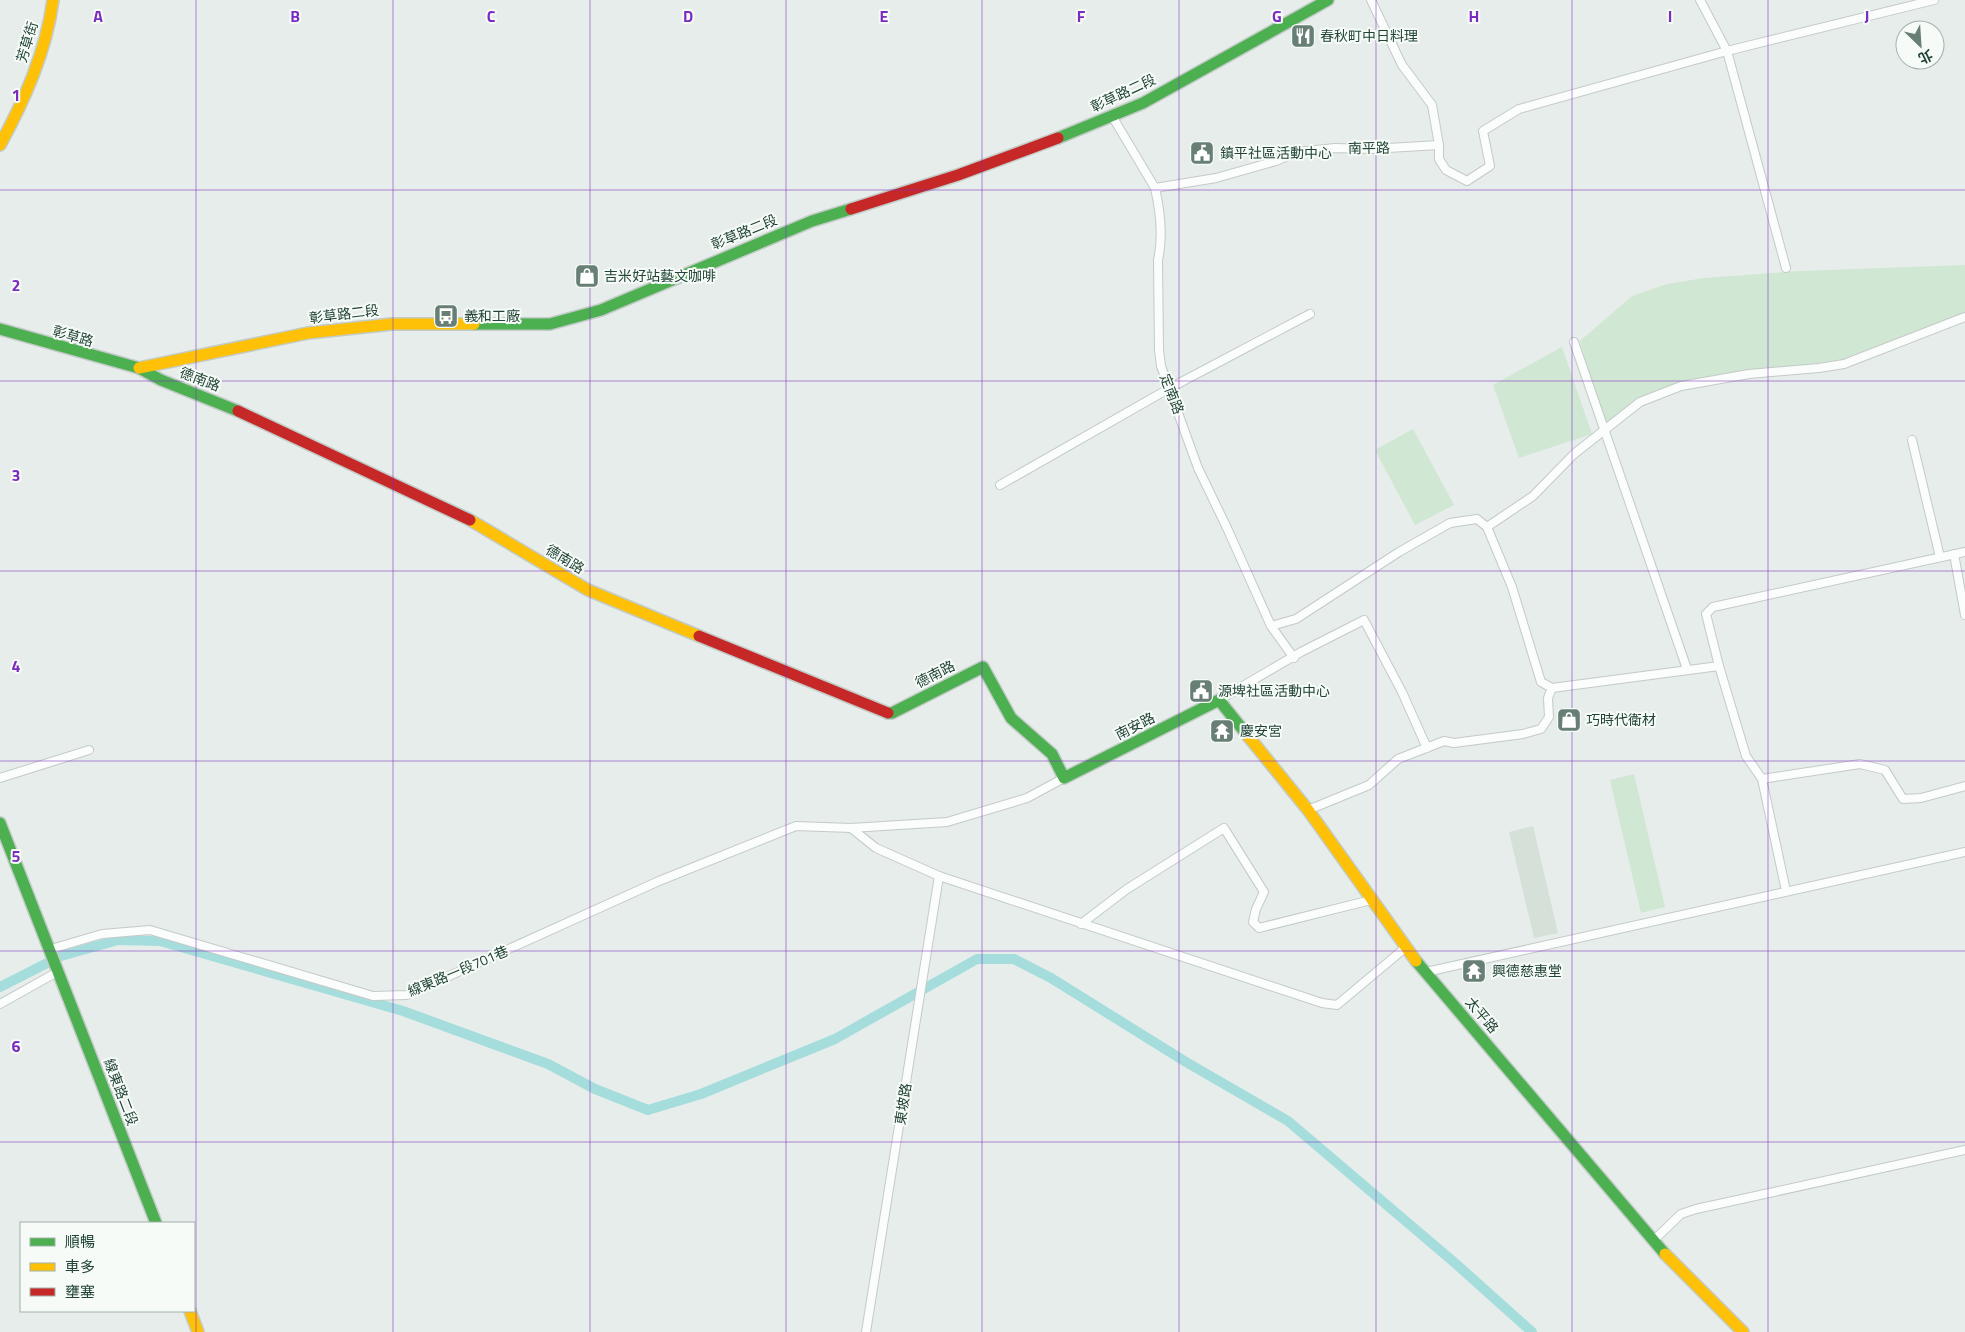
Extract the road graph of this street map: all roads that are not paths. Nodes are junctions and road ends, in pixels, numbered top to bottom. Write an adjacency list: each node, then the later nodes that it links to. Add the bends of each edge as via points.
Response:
1 (53, 0): 9 (street, 芳草街, via 42,50 18,112)
2 (1328, 0): 7 (street, 彰草路二段, via 1143,103)
3 (1371, 0): 8 (street, via 1402,65 1432,106)
4 (1700, 0): 6 (street)
5 (1934, 0): 6 (street)
6 (1727, 51): 8 (street, via 1519,109 1483,131 1490,166 1467,181 1446,170 1439,159); 11 (street)
7 (1112, 116): 10 (street, 定南路); 16 (street, 彰草路二段, via 958,175 812,221 601,310 572,319 550,324 356,326)
8 (1439, 145): 10 (street, 南平路, via 1296,152 1216,178)
9 (0, 146)
10 (1155, 188): 17 (street, 定南路, via 1161,248 1158,260 1159,350 1161,366)
11 (1786, 268)
12 (1310, 314): 17 (street)
13 (1965, 318): 18 (street, via 1844,364 1749,374 1681,386 1640,402)
14 (0, 329): 16 (street, 彰草路)
15 (1574, 342): 18 (street)
16 (139, 368): 35 (street, 德南路, via 161,380 213,399 473,522 588,590 882,712 892,713 983,667 1011,718 1052,754)
17 (1170, 388): 20 (street); 26 (street, 定南路, via 1198,468)
18 (1604, 430): 21 (street, via 1574,454 1533,496); 29 (street)
19 (1912, 440): 24 (street)
20 (1000, 485)
21 (1487, 527): 26 (street, via 1477,519 1450,523 1296,618); 30 (street, via 1512,588 1540,682)
22 (1965, 552): 23 (street)
23 (1954, 554): 24 (street); 25 (street)
24 (1940, 557): 28 (street, via 1713,607 1706,614)
25 (1965, 615)
26 (1271, 626): 27 (street, 定南路)
27 (1294, 658): 31 (street); 32 (street, via 1364,620 1402,692)
28 (1719, 666): 29 (street); 36 (street, via 1746,756)
29 (1687, 669): 30 (street)
30 (1552, 688): 32 (street, via 1548,698 1549,717 1541,729 1523,734 1444,741)
31 (1219, 700): 35 (street, 南安路); 38 (street, 太平路)
32 (1426, 748): 38 (street, via 1398,759 1369,785)
33 (89, 750): 34 (street)
34 (0, 778)
35 (1064, 778): 40 (street, 線東路一段701巷, via 1027,798 947,822)
36 (1762, 779): 37 (street, via 1860,764 1885,770 1904,799 1921,798); 43 (street)
37 (1965, 786)
38 (1308, 810): 44 (street, 太平路)
39 (0, 823): 47 (street, 線東路二段)
40 (851, 828): 42 (street, via 876,848); 47 (street, 線東路一段701巷, via 796,826 659,881 407,995 373,996 150,930 102,934)
41 (1965, 852): 43 (street)
42 (939, 876): 45 (street); 56 (street, 東坡路)
43 (1786, 891): 49 (street)
44 (1371, 900): 45 (street, via 1258,928 1253,922 1264,892 1224,828 1127,888); 46 (street, 太平路)
45 (1081, 924): 46 (street, via 1322,1003 1338,1005)
46 (1405, 948): 49 (street, 太平路)
47 (52, 952): 48 (street, 線東路二段)
48 (59, 971): 50 (street); 52 (street, 線東路二段)
49 (1426, 972): 53 (street, 太平路)
50 (0, 1004)
51 (1965, 1150): 53 (street, via 1696,1209 1681,1214)
52 (156, 1222)
53 (1654, 1240): 57 (street, 太平路)
54 (190, 1312): 55 (street)
55 (198, 1332)
56 (866, 1332)
57 (1743, 1332)

